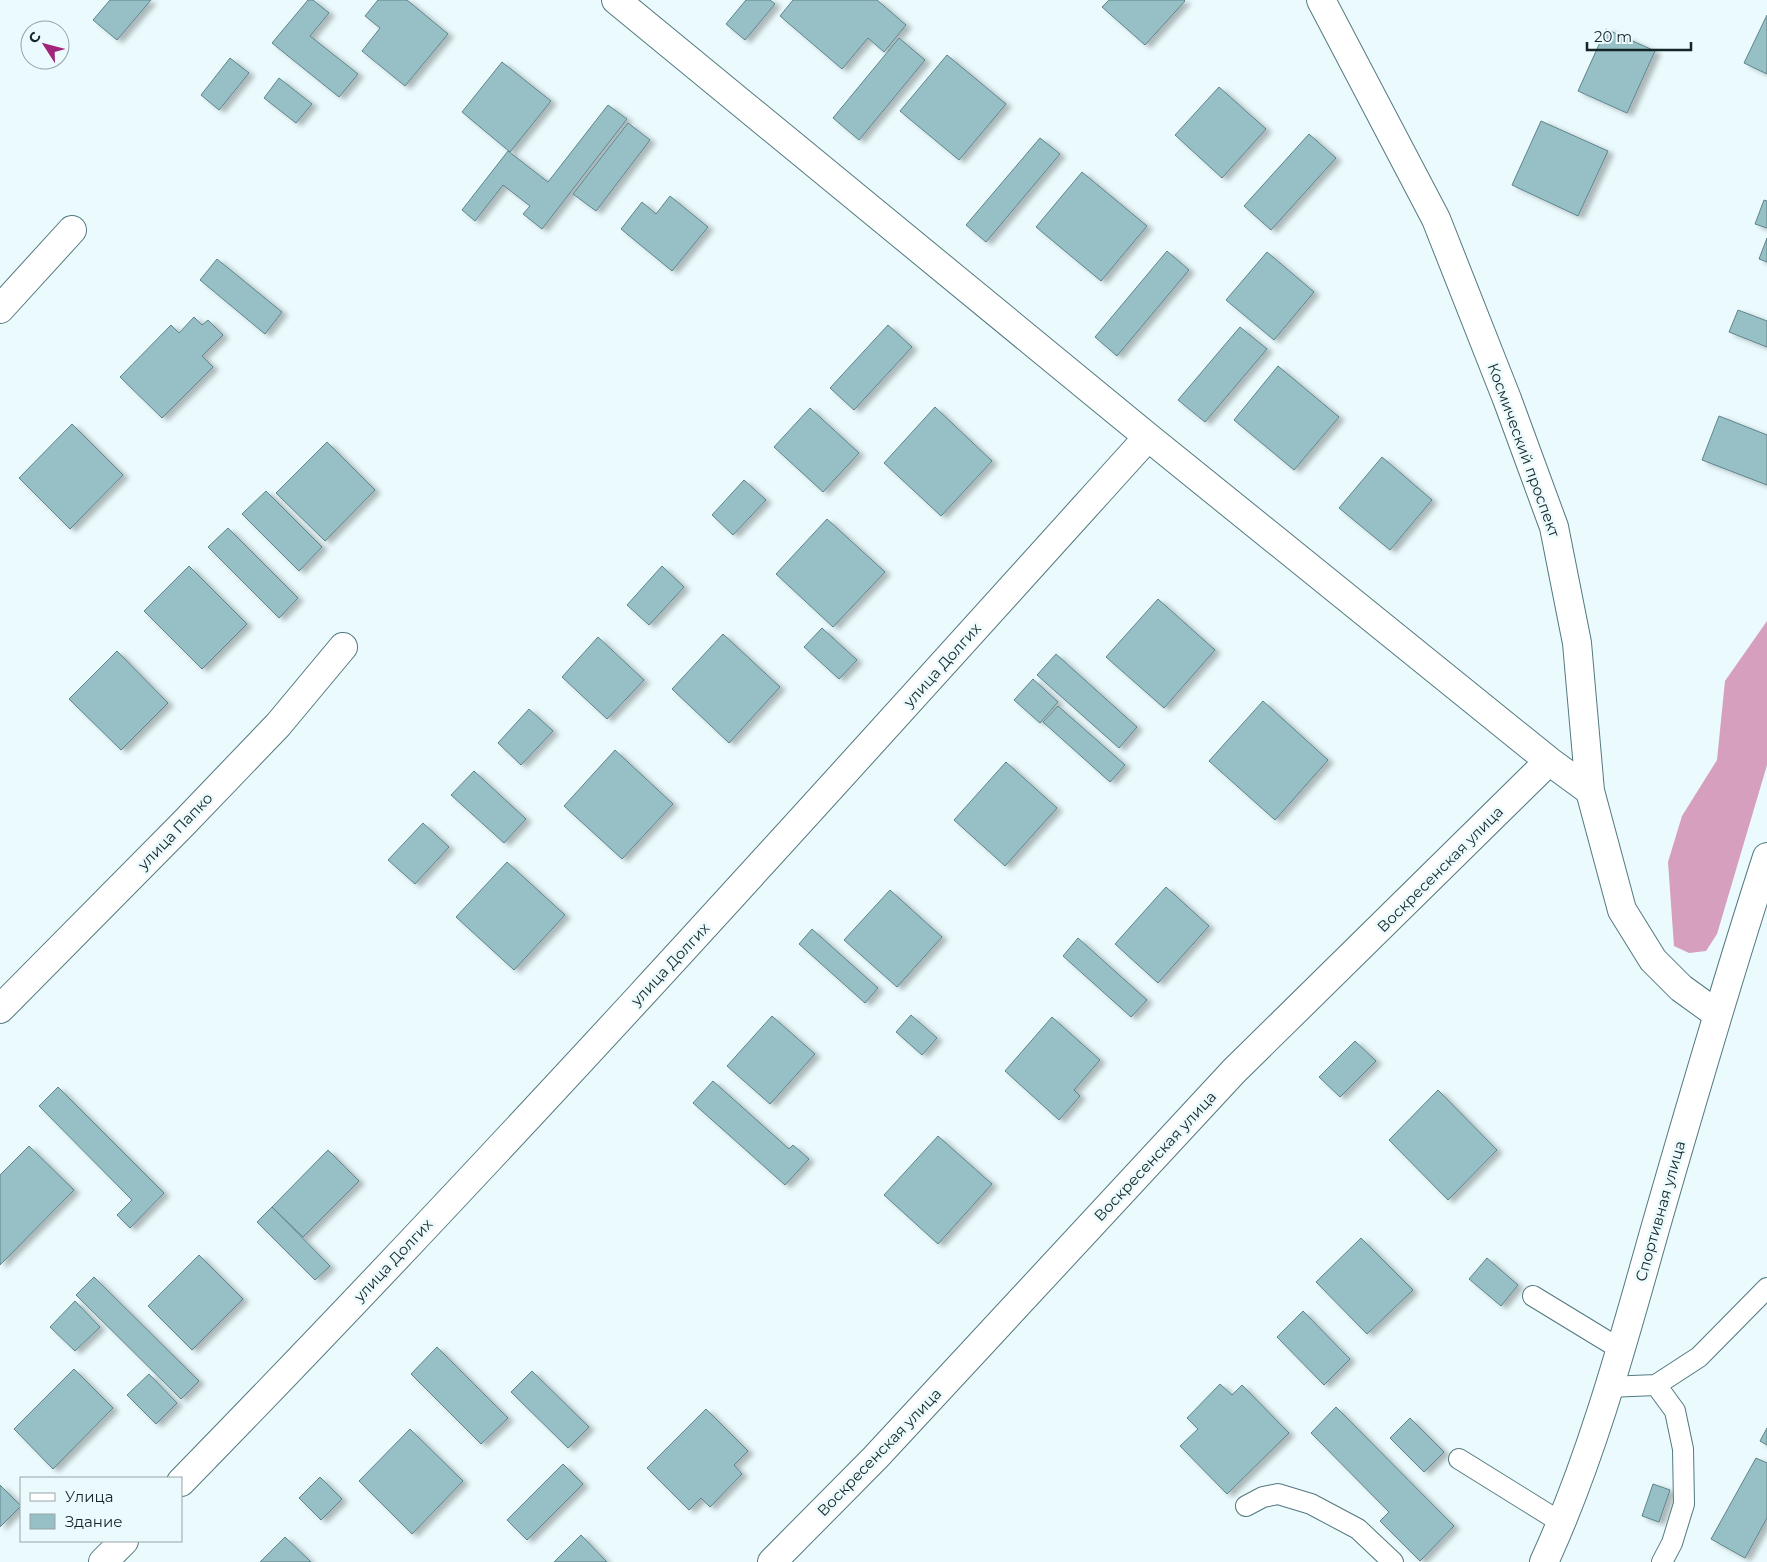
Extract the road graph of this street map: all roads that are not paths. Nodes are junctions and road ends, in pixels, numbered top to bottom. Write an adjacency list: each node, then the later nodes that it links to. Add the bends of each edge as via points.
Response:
1 (616, 0): 5 (street)
2 (1321, 0): 8 (street, Космический проспект, via 1436,219 1554,527 1578,643)
3 (72, 230): 4 (street)
4 (0, 309)
5 (1148, 437): 7 (street); 18 (street, улица Долгих, via 559,1085)
6 (343, 647): 10 (street, улица Папко, via 278,725)
7 (1549, 761): 8 (street); 23 (street, Воскресенская улица, via 1234,1072 875,1458)
8 (1590, 790): 11 (street, Космический проспект, via 1622,910 1653,960 1681,988)
9 (1767, 857): 11 (street, Спортивная улица)
10 (0, 1009)
11 (1717, 1014): 14 (street, Спортивная улица)
12 (1767, 1288): 15 (lane, via 1700,1357)
13 (1533, 1296): 14 (lane)
14 (1620, 1349): 16 (street, Спортивная улица)
15 (1656, 1385): 16 (lane); 26 (lane, via 1674,1411 1684,1449 1684,1504 1672,1543)
16 (1608, 1388): 20 (street, Спортивная улица)
17 (1459, 1459): 20 (lane)
18 (182, 1481)
19 (1246, 1506): 24 (lane, via 1278,1494 1311,1504 1358,1529)
20 (1562, 1523): 25 (street, Спортивная улица)
21 (123, 1542): 22 (street)
22 (103, 1562)
23 (772, 1562)
24 (1393, 1562)
25 (1544, 1562)
26 (1662, 1562)

